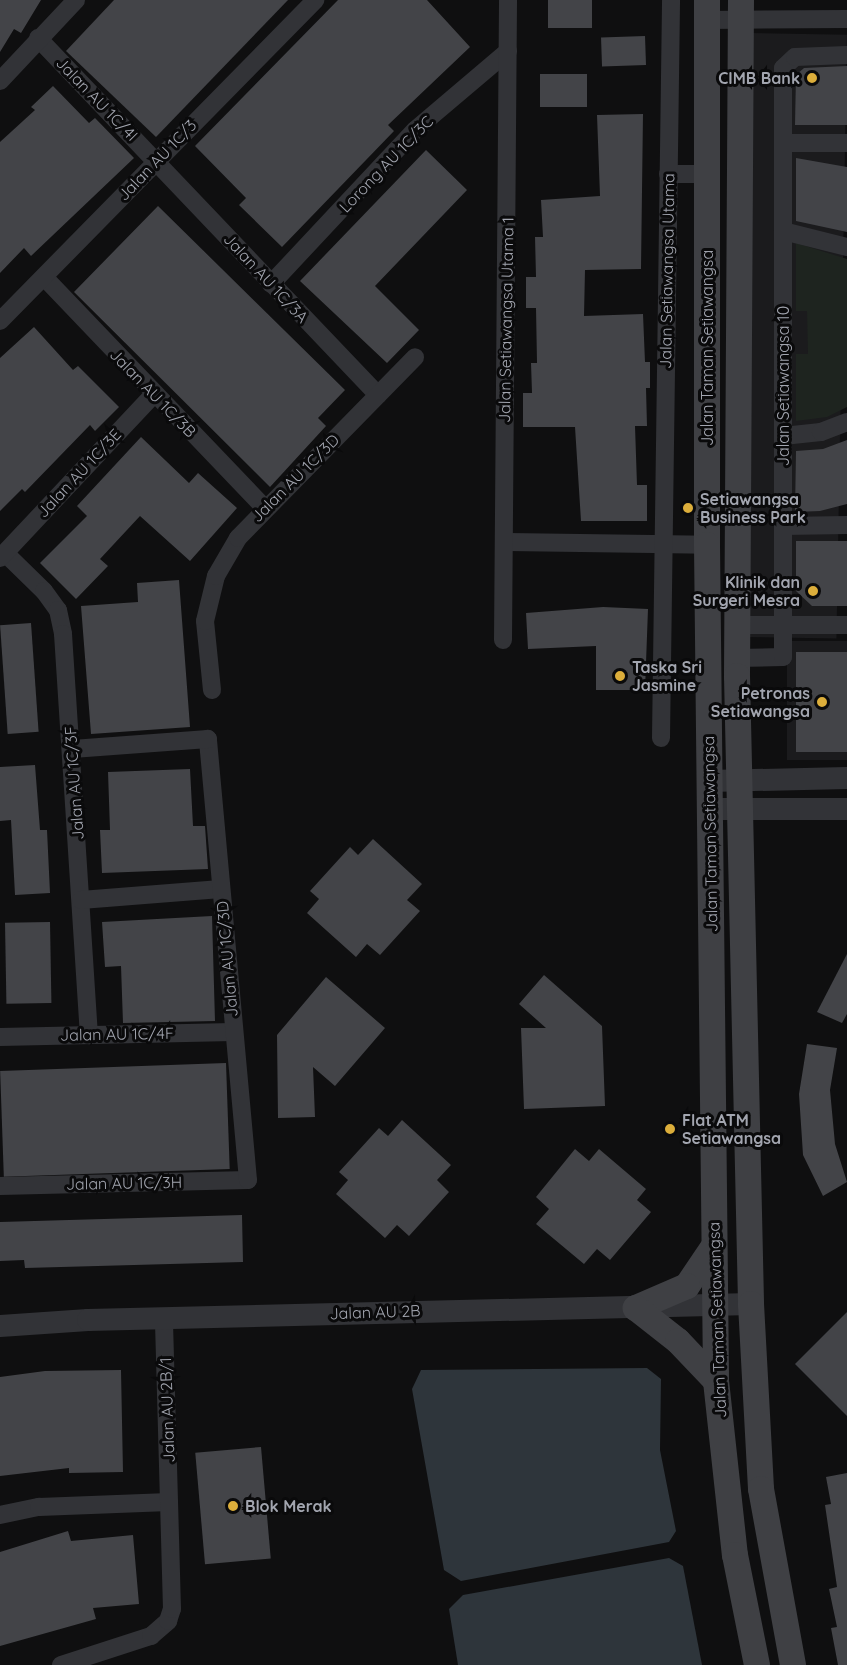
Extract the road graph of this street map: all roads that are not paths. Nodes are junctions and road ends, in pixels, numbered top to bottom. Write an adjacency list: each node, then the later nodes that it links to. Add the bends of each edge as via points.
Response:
1 (76, 0): 8 (street)
2 (315, 0): 14 (street, Jalan AU 1C/3)
3 (508, 0): 9 (street, Jalan Setiawangsa Utama 1)
4 (671, 0): 15 (street, Jalan Setiawangsa Utama)
5 (707, 10): 6 (street); 16 (main road, Jalan Taman Setiawangsa)
6 (741, 10): 7 (street); 34 (main road, Jalan Taman Setiawangsa)
7 (847, 19)
8 (38, 38): 11 (street); 14 (street, Jalan AU 1C/4I)
9 (508, 51): 20 (street, Lorong AU 1C/3C, via 415,130); 30 (street, Jalan Setiawangsa Utama 1)
10 (847, 55): 12 (street, Jalan Setiawangsa 10, via 795,57 783,68)
11 (0, 81)
12 (783, 143): 13 (street); 17 (street, Jalan Setiawangsa 10)
13 (847, 143)
14 (156, 160): 19 (street, Jalan AU 1C/3); 20 (street, Jalan AU 1C/3A)
15 (668, 174): 16 (street); 31 (street, Jalan Setiawangsa Utama)
16 (706, 174): 32 (main road, Jalan Taman Setiawangsa)
17 (783, 231): 18 (street); 26 (street, Jalan Setiawangsa 10)
18 (847, 247)
19 (44, 277): 21 (street, Jalan AU 1C/3); 23 (street, Jalan AU 1C/3B)
20 (271, 284): 24 (street, Jalan AU 1C/3A)
21 (0, 321)
22 (415, 357): 24 (street, Jalan AU 1C/3D)
23 (154, 394): 27 (street, Jalan AU 1C/3B); 33 (street, Jalan AU 1C/3E)
24 (378, 395): 27 (street, Jalan AU 1C/3D)
25 (847, 422): 26 (street, via 821,432)
26 (783, 436): 29 (street, Jalan Setiawangsa 10)
27 (264, 507): 39 (street, Jalan AU 1C/3D, via 238,538 216,576 205,621)
28 (847, 525): 29 (street)
29 (783, 526): 35 (street, Jalan Setiawangsa 10)
30 (504, 542): 31 (street); 37 (street, Jalan Setiawangsa Utama 1)
31 (665, 543): 32 (street); 40 (street, Jalan Setiawangsa Utama)
32 (707, 545): 44 (main road, Jalan Taman Setiawangsa)
33 (2, 555): 41 (street, Jalan AU 1C/3F, via 44,591 58,610)
34 (737, 625): 35 (street); 38 (main road, Jalan Taman Setiawangsa)
35 (783, 625): 36 (street); 38 (street, Jalan Setiawangsa 10, via 783,657)
36 (847, 625)
37 (503, 640)
38 (737, 657): 43 (main road, Jalan Taman Setiawangsa)
39 (212, 690)
40 (661, 738)
41 (72, 749): 48 (street, Jalan AU 1C/3D, via 208,739); 49 (street, Jalan AU 1C/3F)
42 (847, 778): 43 (street)
43 (739, 780): 44 (street); 46 (main road, Jalan Taman Setiawangsa)
44 (709, 781): 45 (main road, Jalan Taman Setiawangsa)
45 (710, 809): 46 (street); 55 (main road, Jalan Taman Setiawangsa)
46 (740, 809): 47 (street); 56 (main road, Jalan Taman Setiawangsa)
47 (847, 809)
48 (221, 889): 49 (street); 50 (street, Jalan AU 1C/3D)
49 (81, 900): 51 (street, Jalan AU 1C/3F)
50 (233, 1032): 51 (street, Jalan AU 1C/4F); 53 (street, Jalan AU 1C/3D)
51 (89, 1035): 52 (street, Jalan AU 1C/4F)
52 (0, 1037)
53 (248, 1180): 54 (street, Jalan AU 1C/3H)
54 (0, 1186)
55 (712, 1249): 57 (main road, Jalan Taman Setiawangsa); 58 (main road, via 687,1286)
56 (751, 1304): 57 (street, Jalan AU 2B); 66 (main road, Jalan Taman Setiawangsa, via 761,1489)
57 (714, 1305): 58 (street, Jalan AU 2B); 61 (main road, Jalan Taman Setiawangsa)
58 (636, 1308): 59 (street, Jalan AU 2B); 61 (main road, via 678,1341)
59 (164, 1318): 60 (street, Jalan AU 2B); 62 (street, Jalan AU 2B/1)
60 (0, 1326)
61 (716, 1381): 65 (main road, Jalan Taman Setiawangsa, via 735,1555)
62 (170, 1502): 63 (street, via 39,1507); 64 (street, Jalan AU 2B/1, via 172,1609 168,1621 150,1636 118,1650)
63 (0, 1515)
64 (61, 1665)
65 (757, 1665)
66 (793, 1665)

